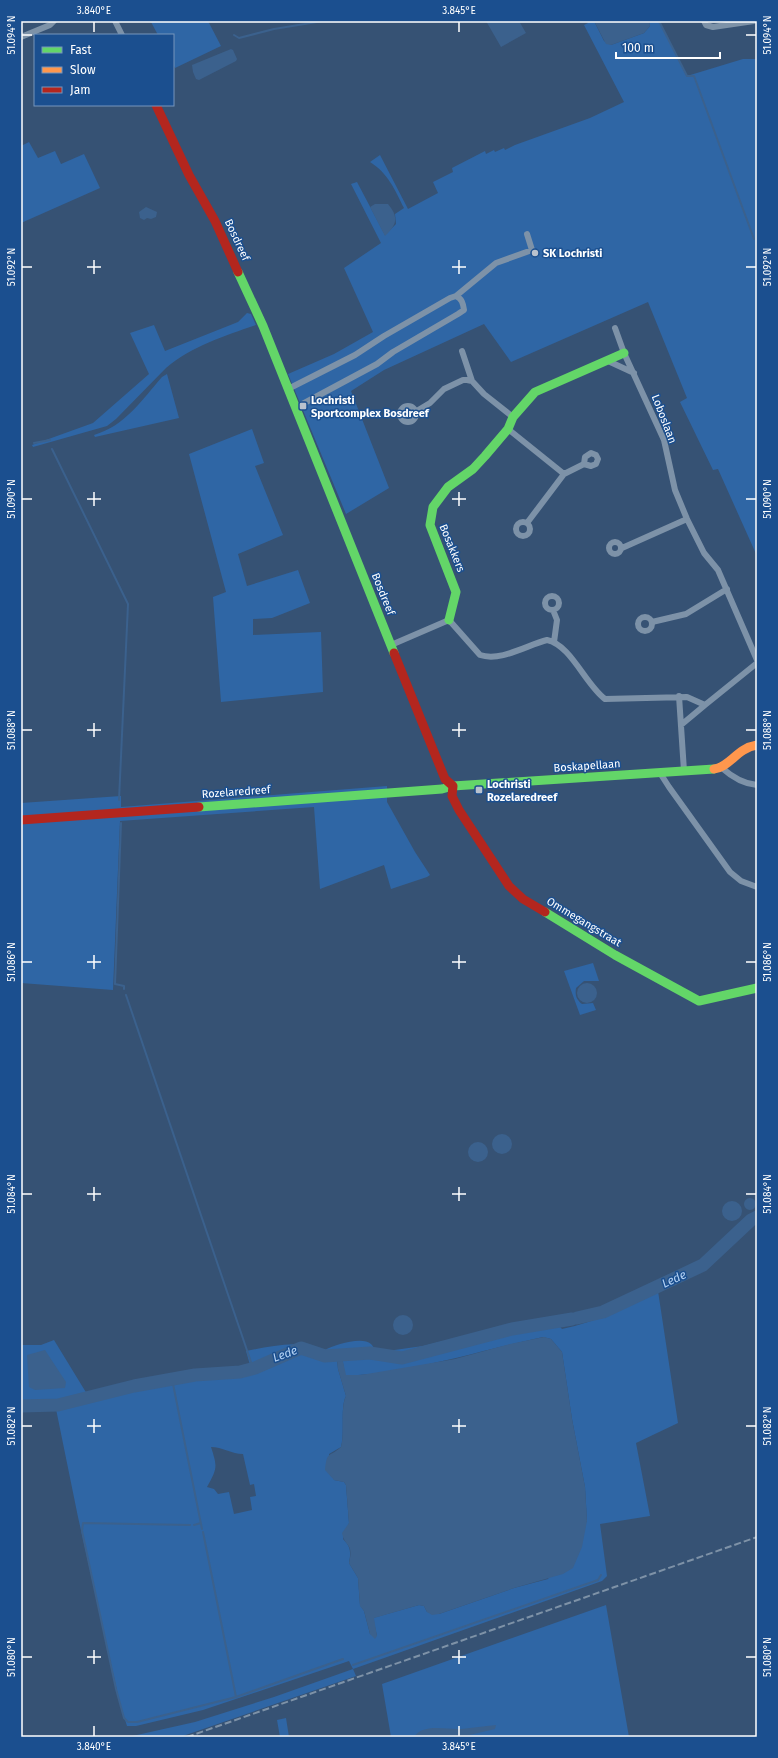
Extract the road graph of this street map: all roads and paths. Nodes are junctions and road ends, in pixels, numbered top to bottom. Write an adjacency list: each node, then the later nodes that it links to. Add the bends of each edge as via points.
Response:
1 (54, 21): 6 (street)
2 (115, 21): 5 (street)
3 (704, 21): 4 (street, via 706,25 713,27)
4 (754, 21)
5 (122, 34)
6 (21, 37)
7 (156, 106): 16 (street, Bosdreef, via 263,326)
8 (527, 234): 9 (street, via 532,250 496,263)
9 (456, 296): 16 (street, via 355,355); 17 (street, via 461,299 464,310 377,364)
10 (615, 328): 12 (street, Loboslaan)
11 (462, 350): 15 (street)
12 (624, 353): 13 (street, Bosakkers); 14 (street, Loboslaan)
13 (608, 361): 14 (street); 19 (street, Bosakkers, via 535,392)
14 (634, 374): 23 (street, Loboslaan, via 664,440 675,490)
15 (472, 381): 18 (street, via 463,380 451,385); 19 (street, via 484,394)
16 (288, 389): 17 (street, Bosdreef)
17 (295, 408): 31 (street, Bosdreef)
18 (415, 412)
19 (514, 417): 20 (street, Bosakkers)
20 (508, 429): 22 (street); 28 (street, Bosakkers, via 473,469 448,487 433,507 430,525 456,592)
21 (584, 464): 22 (street)
22 (564, 474): 24 (street)
23 (687, 519): 25 (street); 26 (street, Loboslaan, via 704,554 718,570)
24 (526, 522)
25 (622, 548)
26 (727, 589): 29 (street, via 686,614); 32 (street, Loboslaan)
27 (553, 610): 30 (street, via 557,620)
28 (449, 620): 30 (street, via 480,655 488,657 547,640); 31 (street)
29 (652, 622)
30 (554, 642): 33 (street, via 563,648 596,693 605,699)
31 (391, 645): 41 (street, Bosdreef, via 445,779)
32 (757, 662): 34 (street, Loboslaan)
33 (679, 696): 34 (street); 35 (street)
34 (705, 705): 35 (street, Loboslaan)
35 (681, 725): 38 (street)
36 (757, 745): 37 (street, via 735,755)
37 (722, 768): 38 (street, Boskapellaan); 40 (street, via 749,785)
38 (684, 771): 39 (street, Boskapellaan)
39 (660, 773): 41 (street, Boskapellaan); 43 (street, via 730,872 741,881)
40 (757, 785)
41 (453, 786): 42 (street, Rozelaredreef, via 442,789); 44 (street, Ommegangstraat, via 452,796 459,810 509,886 523,899 615,955 699,1001)
42 (21, 820)
43 (757, 887)
44 (757, 988)

